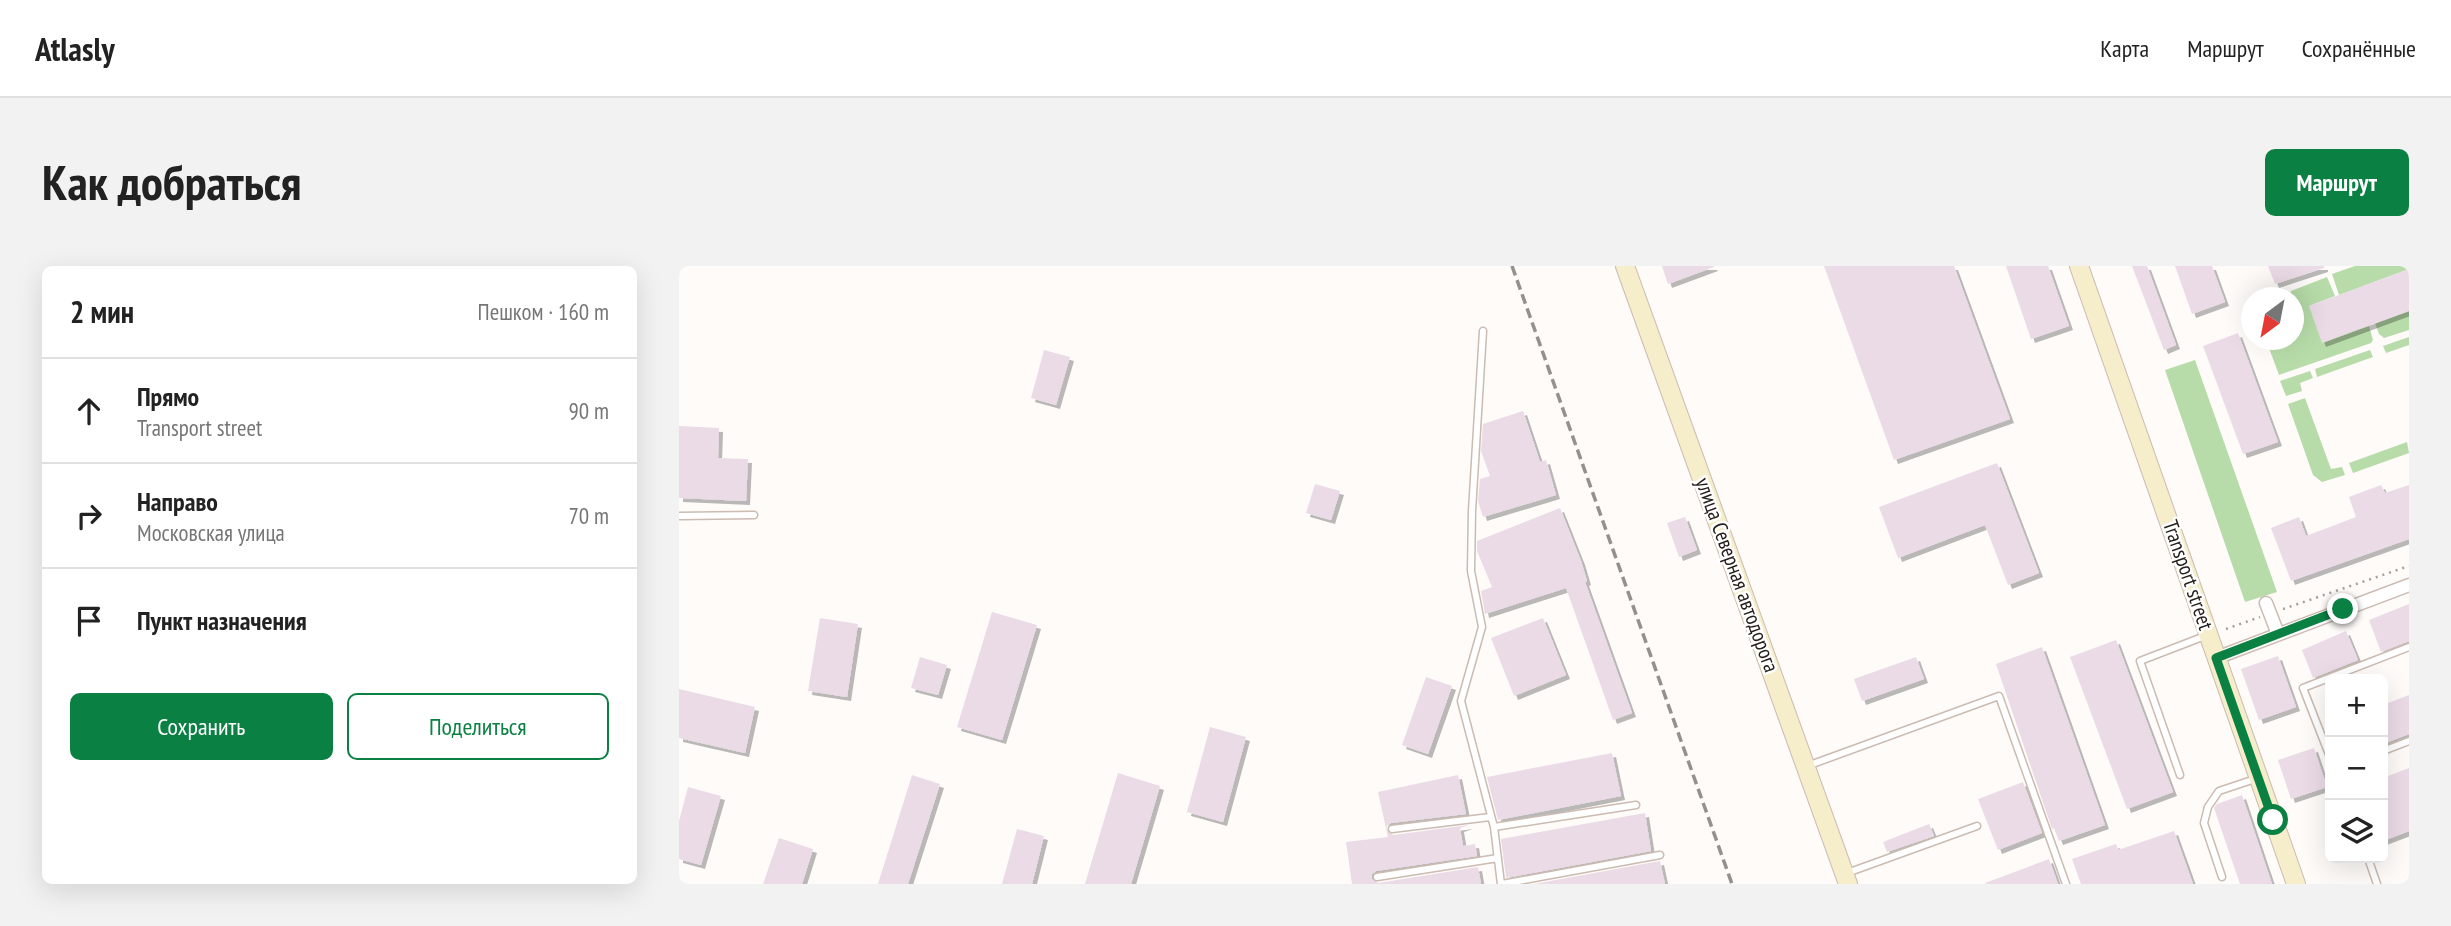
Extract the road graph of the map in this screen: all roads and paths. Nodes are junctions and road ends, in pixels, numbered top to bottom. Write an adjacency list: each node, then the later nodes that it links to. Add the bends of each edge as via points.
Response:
1 (1625, 266): 16 (street, улица Северная автодорога)
2 (2080, 266): 9 (street, Transport street)
3 (1483, 331): 20 (lane, via 1471,571 1482,627 1461,701)
4 (754, 515): 5 (lane)
5 (679, 516)
6 (2409, 566): 8 (path)
7 (2409, 584): 10 (street)
8 (2268, 609): 9 (path); 10 (street)
9 (2218, 631): 12 (street, Transport street); 17 (lane, via 2140,661)
10 (2278, 634): 12 (street)
11 (2409, 647): 14 (lane, via 2304,688)
12 (2216, 658): 18 (street, Transport street)
13 (2409, 741): 15 (lane)
14 (2325, 744)
15 (2388, 749)
16 (1806, 766): 29 (street, улица Северная автодорога); 31 (lane, via 1999,696)
17 (2180, 775)
18 (2258, 778): 28 (lane, via 2219,791 2208,807 2204,823); 32 (street, Transport street)
19 (1636, 805): 22 (lane)
20 (1490, 817): 22 (lane); 23 (lane)
21 (1977, 826): 29 (lane)
22 (1494, 827): 25 (lane)
23 (1392, 830)
24 (1660, 855): 30 (lane)
25 (1498, 858): 27 (lane); 30 (lane)
26 (2370, 863): 33 (lane)
27 (1377, 877)
28 (2223, 877)
29 (1847, 879)
30 (1501, 884)
31 (2066, 884)
32 (2296, 884)
33 (2377, 884)

